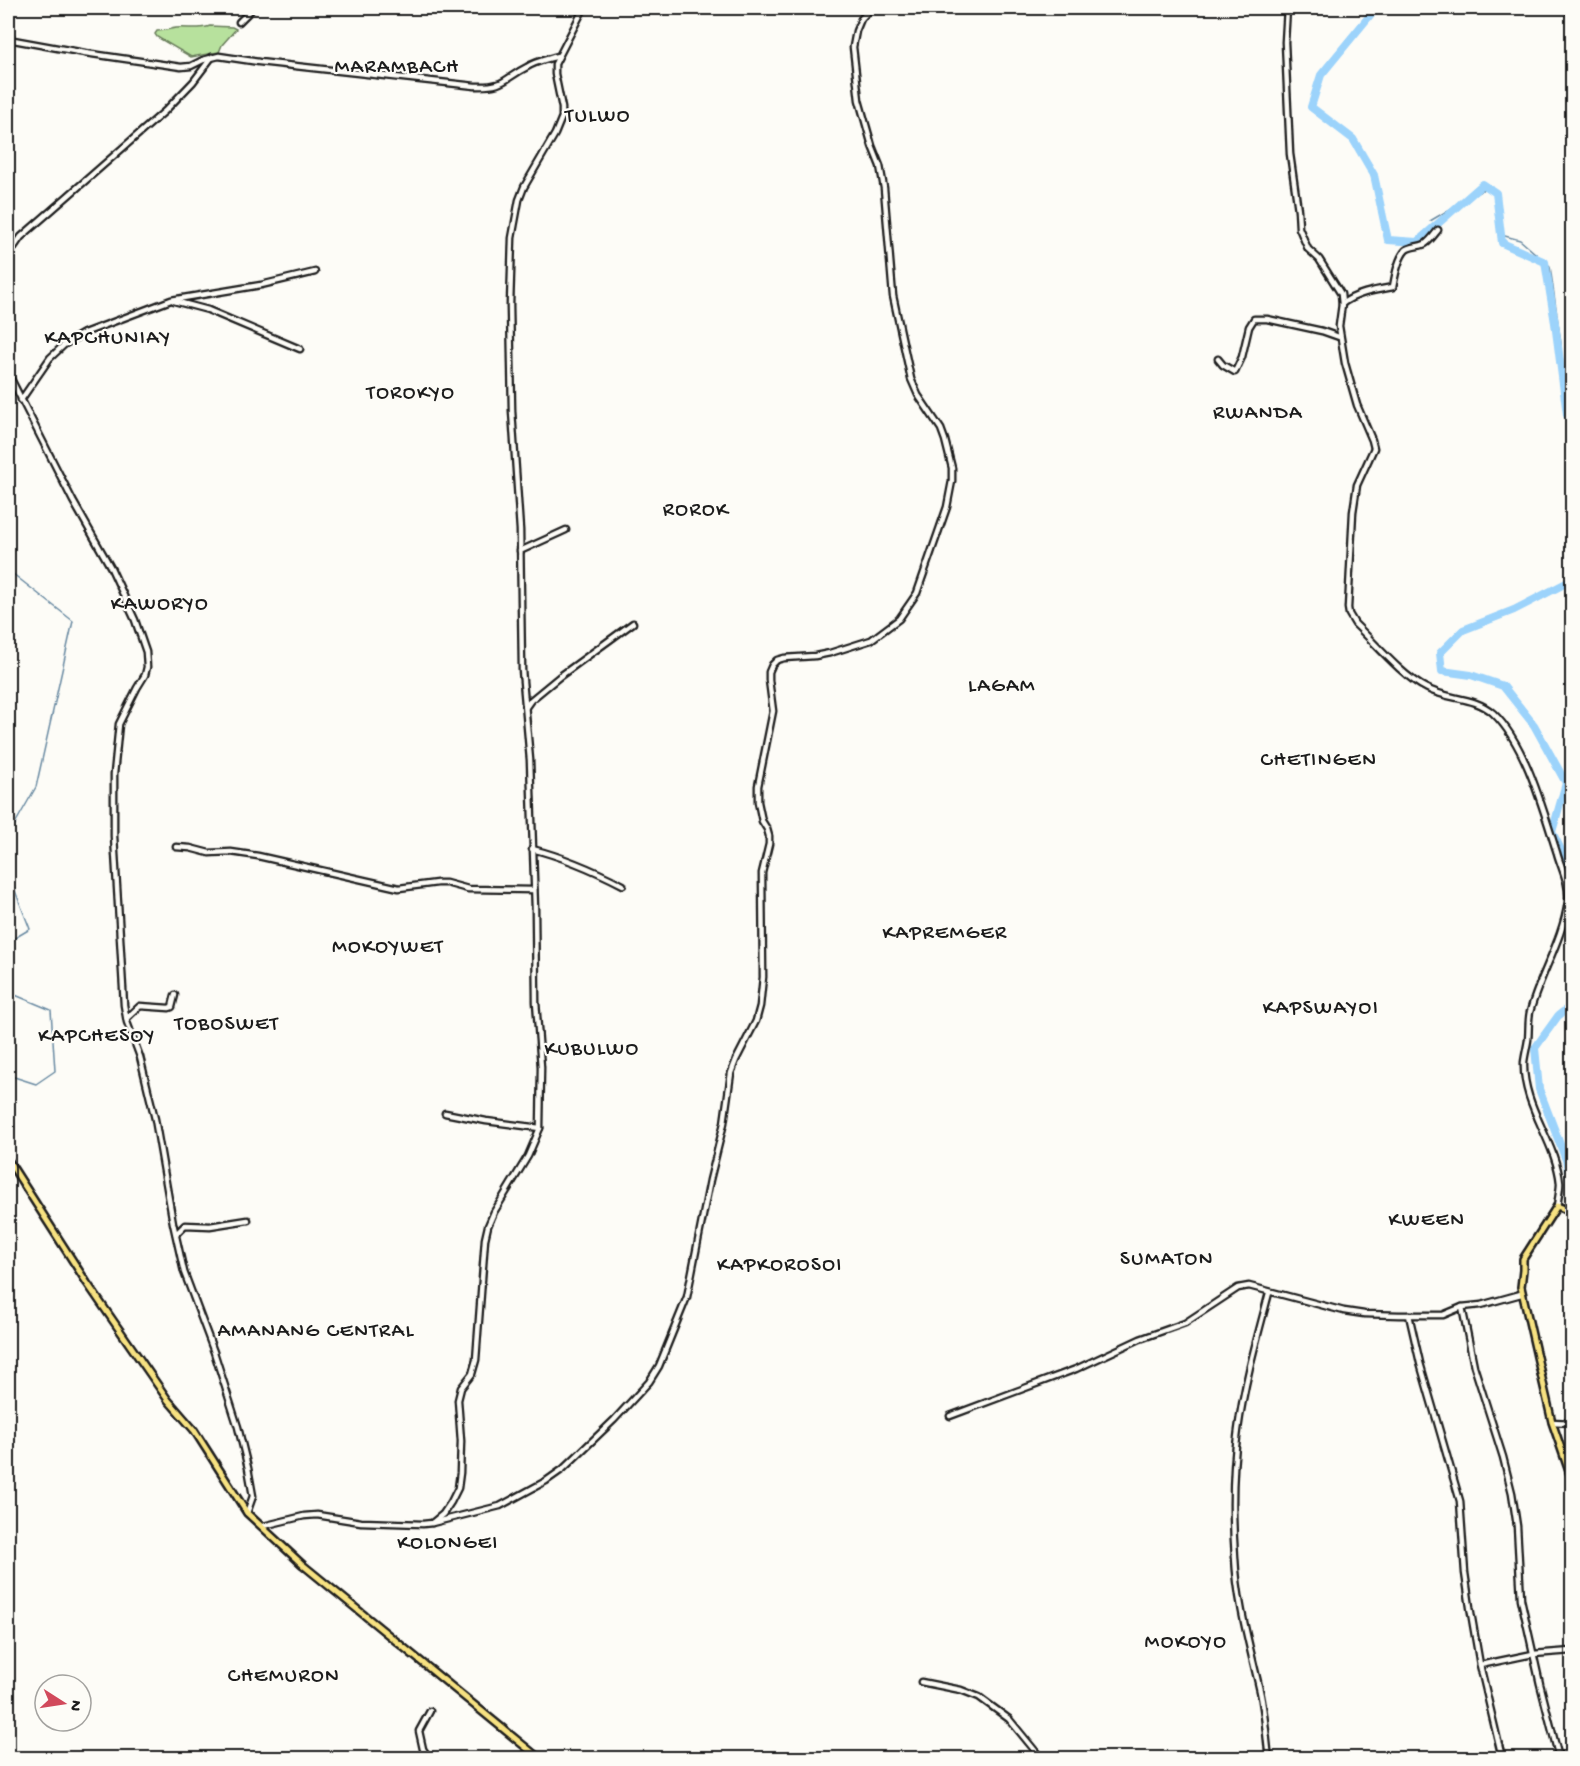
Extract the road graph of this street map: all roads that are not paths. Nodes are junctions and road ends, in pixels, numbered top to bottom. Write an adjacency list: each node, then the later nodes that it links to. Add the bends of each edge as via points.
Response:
1 (253, 8): 7 (street)
2 (584, 8): 9 (street)
3 (871, 8): 47 (street, via 861,19 853,47 859,100 880,166 893,296 911,379 941,429 952,468 947,507 917,593 899,619 871,640 830,653 777,660 769,672 773,711 758,786 762,821 769,837 762,873 764,977 760,1006 731,1073 687,1297 659,1366 614,1420 546,1481 500,1506)
4 (1287, 8): 15 (street, via 1290,154 1299,228 1308,249 1337,286)
5 (1567, 8): 6 (street)
6 (1572, 18)
7 (239, 22)
8 (8, 39): 10 (street, via 181,67)
9 (558, 56): 10 (street, via 526,67 491,87); 22 (street, via 555,74 561,117 524,187 512,238 512,411)
10 (212, 57): 12 (street, via 165,111 21,237)
11 (1438, 230): 15 (street, via 1423,245 1405,251 1393,287 1368,291)
12 (8, 255)
13 (315, 272): 14 (street)
14 (171, 300): 17 (street, via 208,310); 20 (street, via 65,344 50,358)
15 (1342, 304): 16 (street)
16 (1339, 337): 18 (street, via 1254,319 1235,372); 34 (street, via 1357,405 1374,448 1355,494 1349,614 1416,682 1436,693 1485,707 1508,731 1545,814 1566,880 1563,927 1530,1014 1524,1063 1532,1107 1551,1148 1560,1184)
17 (300, 349)
18 (1218, 359)
19 (8, 373): 20 (street)
20 (21, 400): 30 (street, via 111,568 146,652 145,675 119,724 114,774 114,837)
21 (566, 530): 22 (street)
22 (520, 551): 24 (street)
23 (633, 623): 24 (street, via 559,677)
24 (526, 707): 26 (street)
25 (176, 847): 28 (street, via 258,855 399,888 446,883 468,889)
26 (532, 849): 27 (street); 28 (street)
27 (623, 885)
28 (534, 890): 32 (street)
29 (175, 995): 30 (street, via 172,1007 140,1006)
30 (127, 1018): 37 (street, via 155,1119)
31 (445, 1113): 32 (street)
32 (540, 1128): 47 (street, via 488,1226 476,1360 458,1400 458,1488 443,1514)
33 (8, 1160): 46 (main road)
34 (1557, 1206): 35 (main road); 39 (main road, via 1523,1259)
35 (1572, 1212)
36 (248, 1220): 37 (street, via 210,1226 185,1224)
37 (176, 1234): 46 (street, via 184,1272 238,1427 253,1496)
38 (1269, 1293): 41 (street, via 1344,1311); 42 (street, via 1249,1286 1238,1288 1185,1323); 57 (street, via 1237,1431 1234,1491 1239,1592 1265,1717)
39 (1521, 1294): 40 (street); 43 (main road)
40 (1462, 1307): 41 (street, via 1443,1315); 50 (street, via 1474,1366 1512,1493 1521,1599)
41 (1409, 1315): 51 (street, via 1460,1501 1465,1573)
42 (950, 1416)
43 (1552, 1422): 44 (street); 45 (main road)
44 (1572, 1423)
45 (1572, 1480)
46 (247, 1513): 48 (main road)
47 (432, 1523): 48 (street, via 388,1524 317,1515)
48 (263, 1526): 55 (main road, via 303,1565)
49 (1572, 1651): 50 (street)
50 (1533, 1654): 51 (street); 59 (street)
51 (1480, 1665): 58 (street)
52 (921, 1682): 56 (street, via 979,1697 1015,1725)
53 (430, 1711): 54 (street, via 419,1731)
54 (429, 1758)
55 (539, 1758)
56 (1041, 1758)
57 (1269, 1758)
58 (1502, 1758)
59 (1559, 1758)

